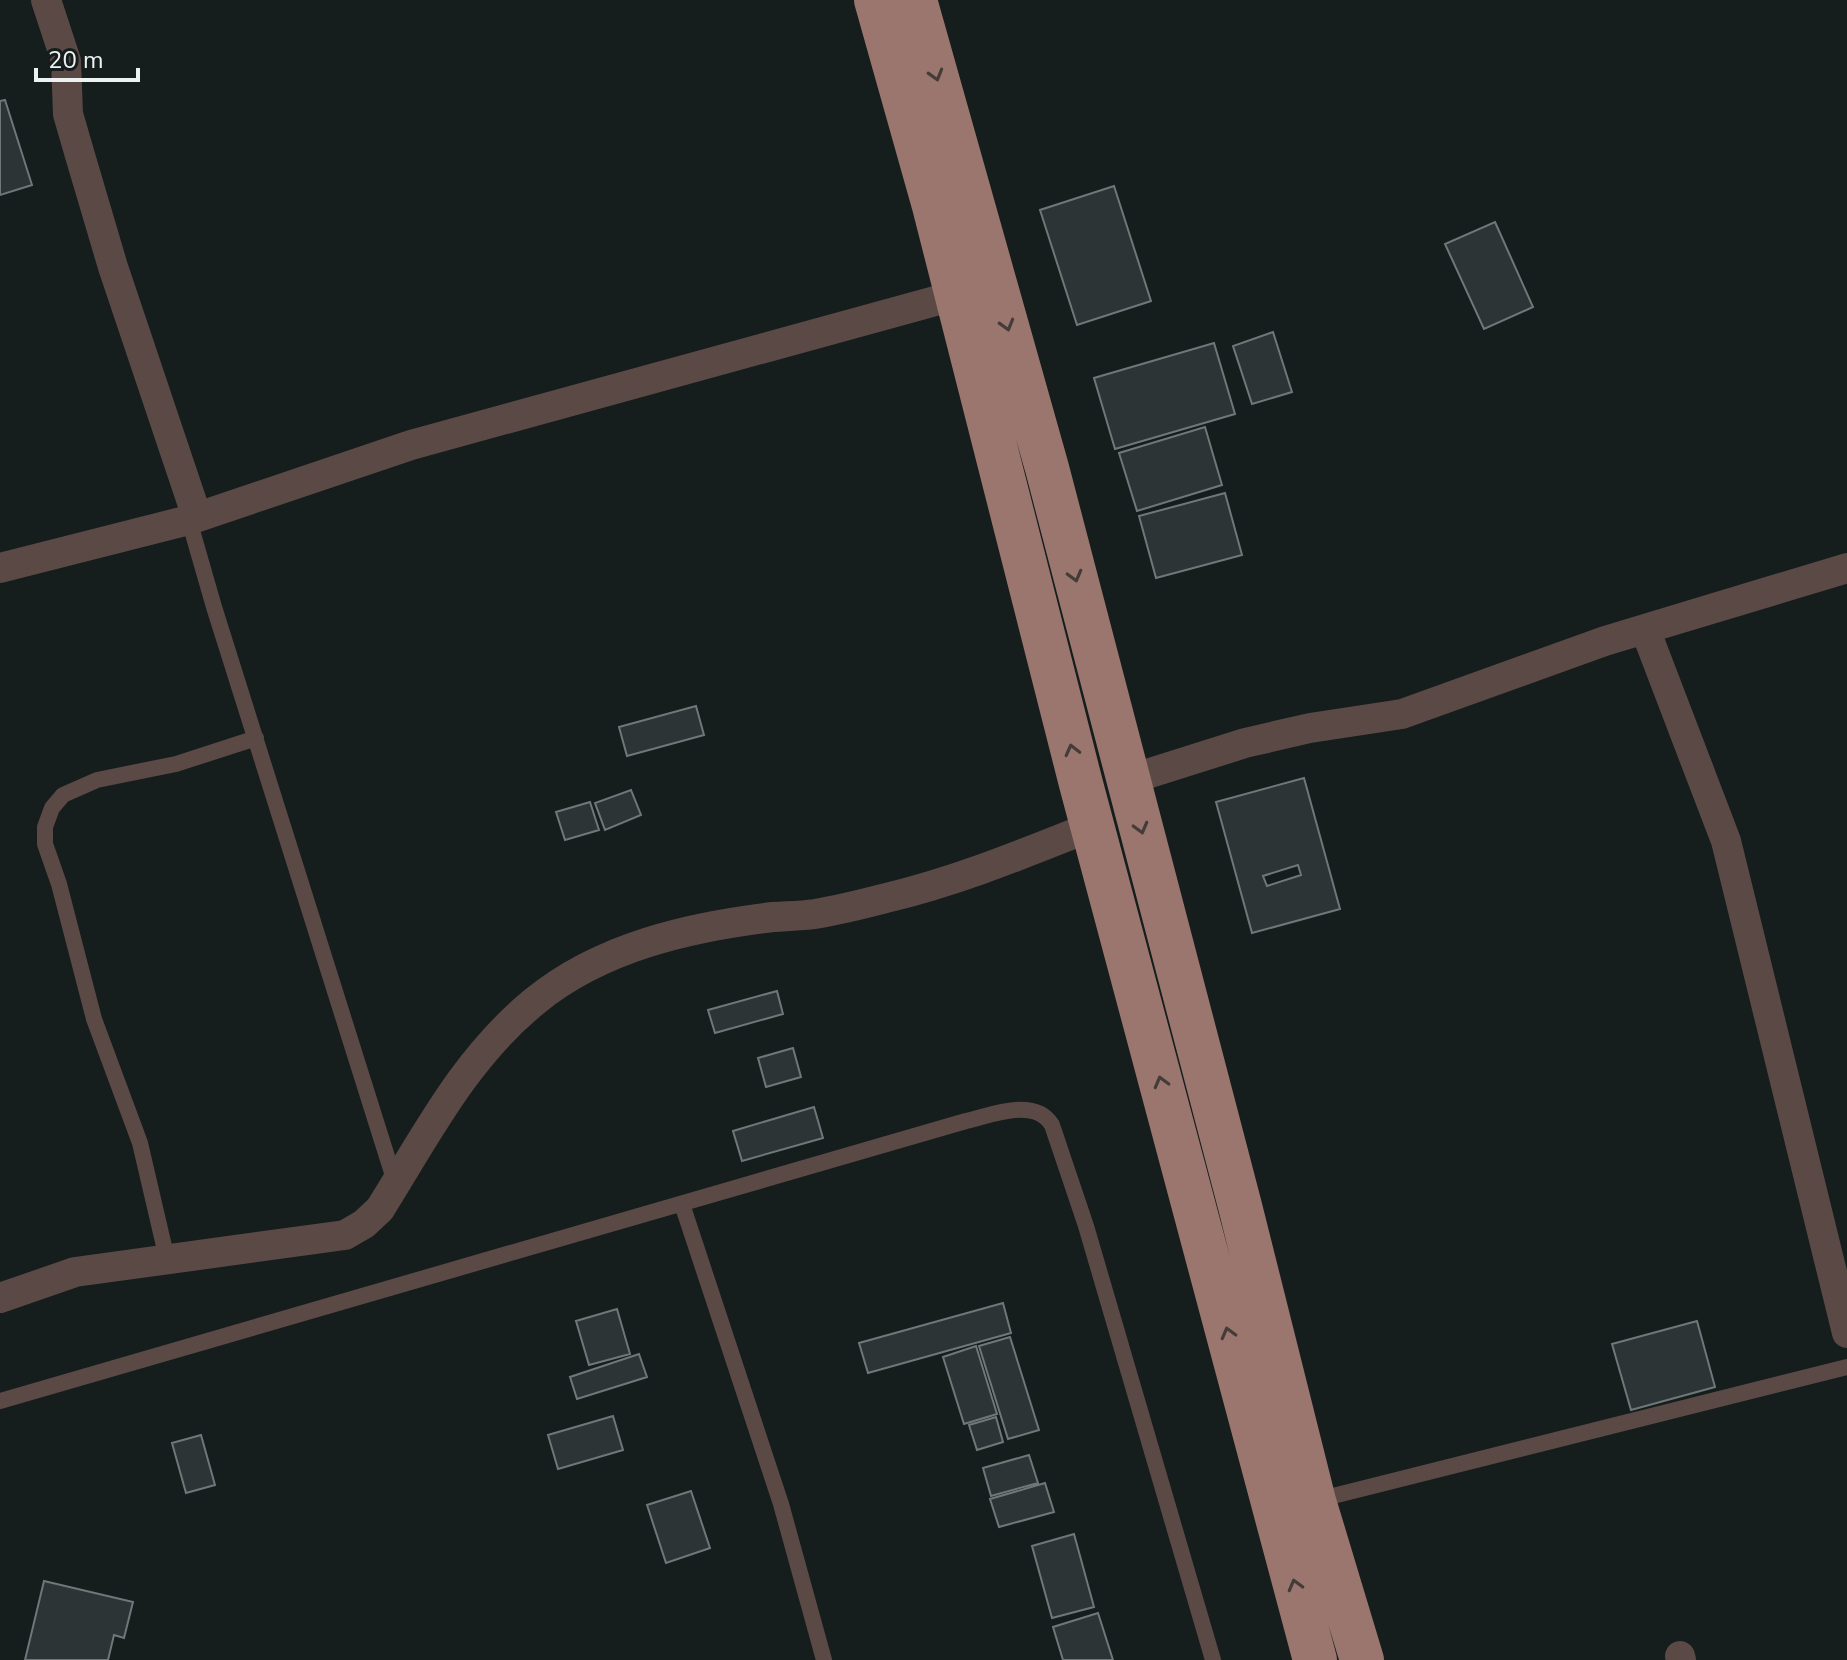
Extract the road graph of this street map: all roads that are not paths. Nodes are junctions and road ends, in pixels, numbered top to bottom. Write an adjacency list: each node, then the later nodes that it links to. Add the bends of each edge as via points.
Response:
1 (46, 0): 5 (street, via 66,61 68,114)
2 (876, 0): 4 (main road)
3 (915, 0): 10 (main road, one-way to 10, via 1047,468)
4 (957, 295): 5 (street, via 411,445); 11 (main road, one-way to 4)
5 (193, 519): 6 (street); 9 (lane)
6 (0, 568)
7 (1847, 568): 8 (street)
8 (1645, 629): 10 (street, via 1402,714 1245,743); 16 (street, via 1726,841)
9 (256, 738): 12 (lane); 14 (lane, via 176,764 97,780 63,795 45,827 45,844 94,1019 140,1143)
10 (1128, 780): 19 (main road, one-way to 19)
11 (1093, 826): 12 (street, via 988,868 903,894 694,932 591,963 536,1000 481,1053); 22 (main road, one-way to 11)
12 (396, 1184): 14 (street, via 380,1209 345,1235)
13 (682, 1204): 18 (lane); 20 (lane, via 781,1504); 21 (lane, via 966,1121 1018,1109 1047,1117 1086,1226)
14 (167, 1259): 15 (street, via 75,1272)
15 (0, 1298)
16 (1847, 1333)
17 (1847, 1367): 19 (lane)
18 (0, 1401)
19 (1314, 1501): 23 (main road)
20 (824, 1660)
21 (1213, 1660)
22 (1315, 1660)
23 (1362, 1660)

